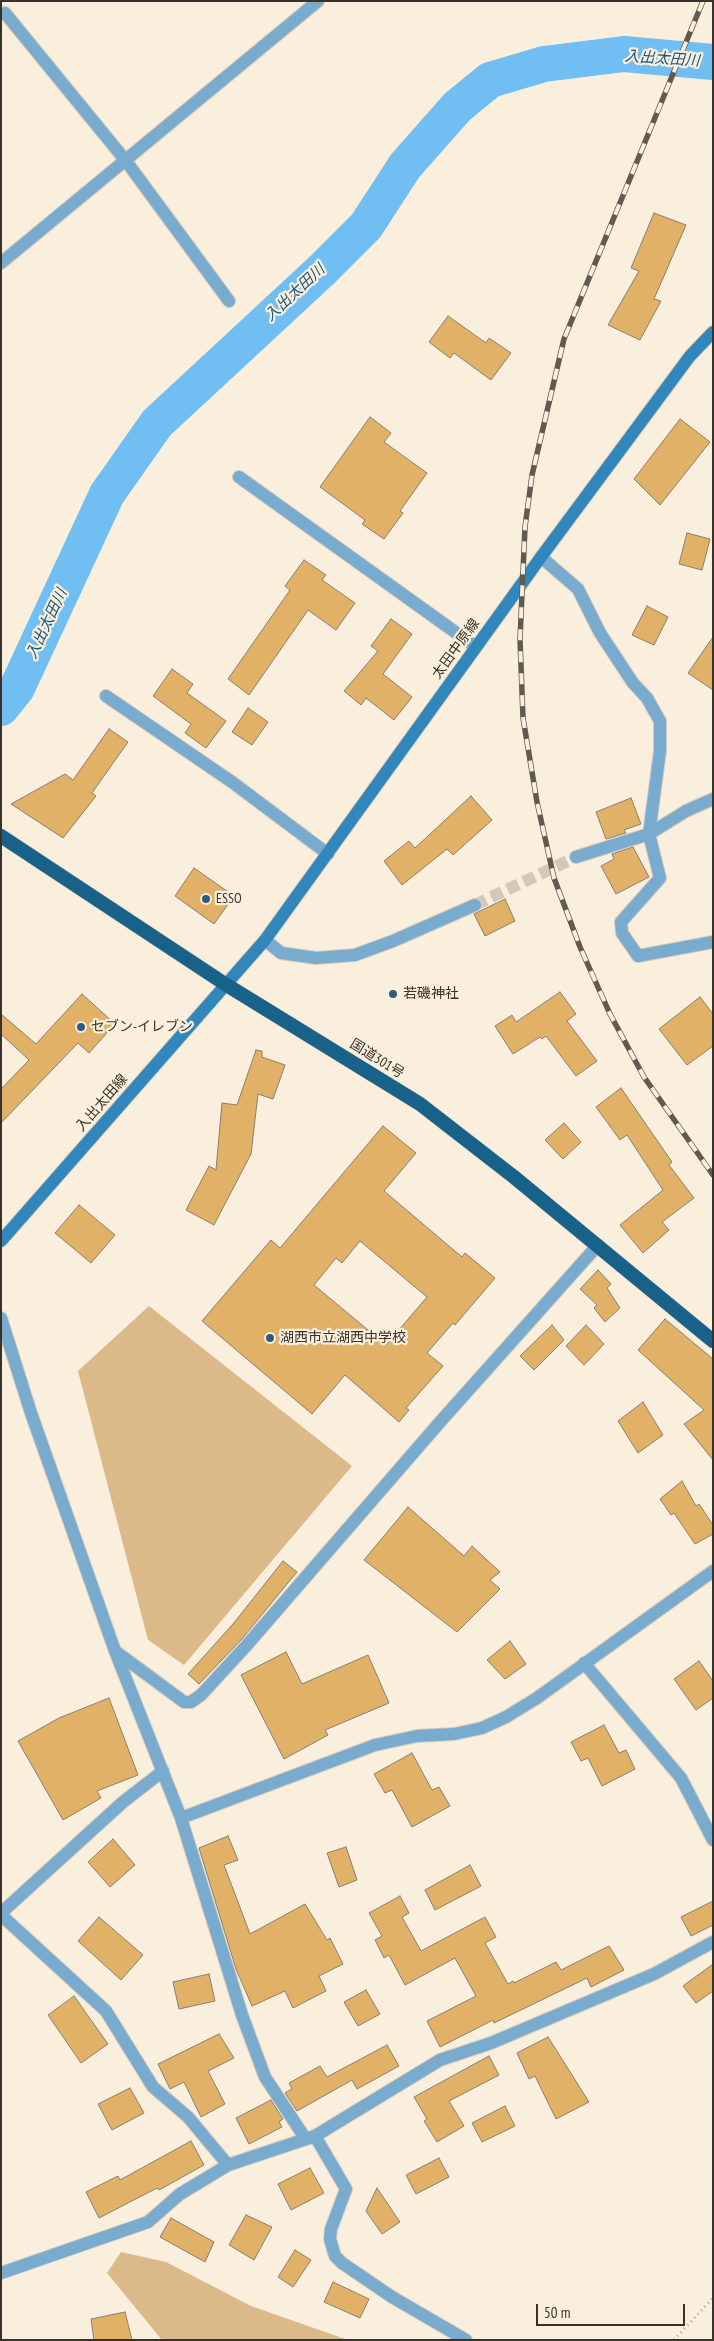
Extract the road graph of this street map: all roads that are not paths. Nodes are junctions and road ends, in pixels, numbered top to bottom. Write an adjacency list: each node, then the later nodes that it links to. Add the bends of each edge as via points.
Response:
1 (318, 1): 3 (street)
2 (1, 14): 3 (street, via 5,13)
3 (126, 161): 4 (street); 5 (street)
4 (1, 263)
5 (229, 301)
6 (713, 332): 8 (main road, 太田中原線, via 690,356)
7 (239, 477): 9 (street)
8 (541, 557): 9 (main road, 太田中原線); 12 (street, via 578,589 600,633 660,720 660,751)
9 (476, 647): 14 (main road, 太田中原線)
10 (106, 696): 14 (street, via 232,782)
11 (713, 799): 12 (street)
12 (649, 834): 15 (street); 18 (street, via 660,878 621,922 622,933 638,956)
13 (1, 836): 19 (highway, 国道301号)
14 (328, 854): 17 (main road, 太田中原線)
15 (576, 857)
16 (475, 905): 17 (street, via 355,955 316,958 281,953)
17 (265, 940): 19 (main road, 太田中原線)
18 (713, 942)
19 (225, 984): 20 (main road, 入出太田線); 21 (highway, 国道301号, via 420,1104)
20 (1, 1241)
21 (598, 1245): 23 (highway, 国道301号); 25 (street, via 201,1695 191,1702 184,1702)
22 (1, 1318): 25 (street)
23 (713, 1342)
24 (713, 1571): 26 (street)
25 (115, 1651): 27 (street)
26 (584, 1663): 28 (street, via 522,1707 482,1728 375,1745); 29 (street, via 681,1778)
27 (163, 1770): 28 (street); 30 (street, via 123,1802)
28 (181, 1818): 32 (street, via 242,2015 265,2077)
29 (713, 1840)
30 (1, 1914): 33 (street, via 106,2011 153,2087 188,2117)
31 (713, 1942): 32 (street, via 645,1977 491,2043 440,2060)
32 (310, 2136): 33 (street); 35 (street, via 346,2190 331,2229 335,2256 392,2297)
33 (228, 2166): 34 (street, via 180,2194 148,2222)
34 (1, 2273)
35 (466, 2340)

